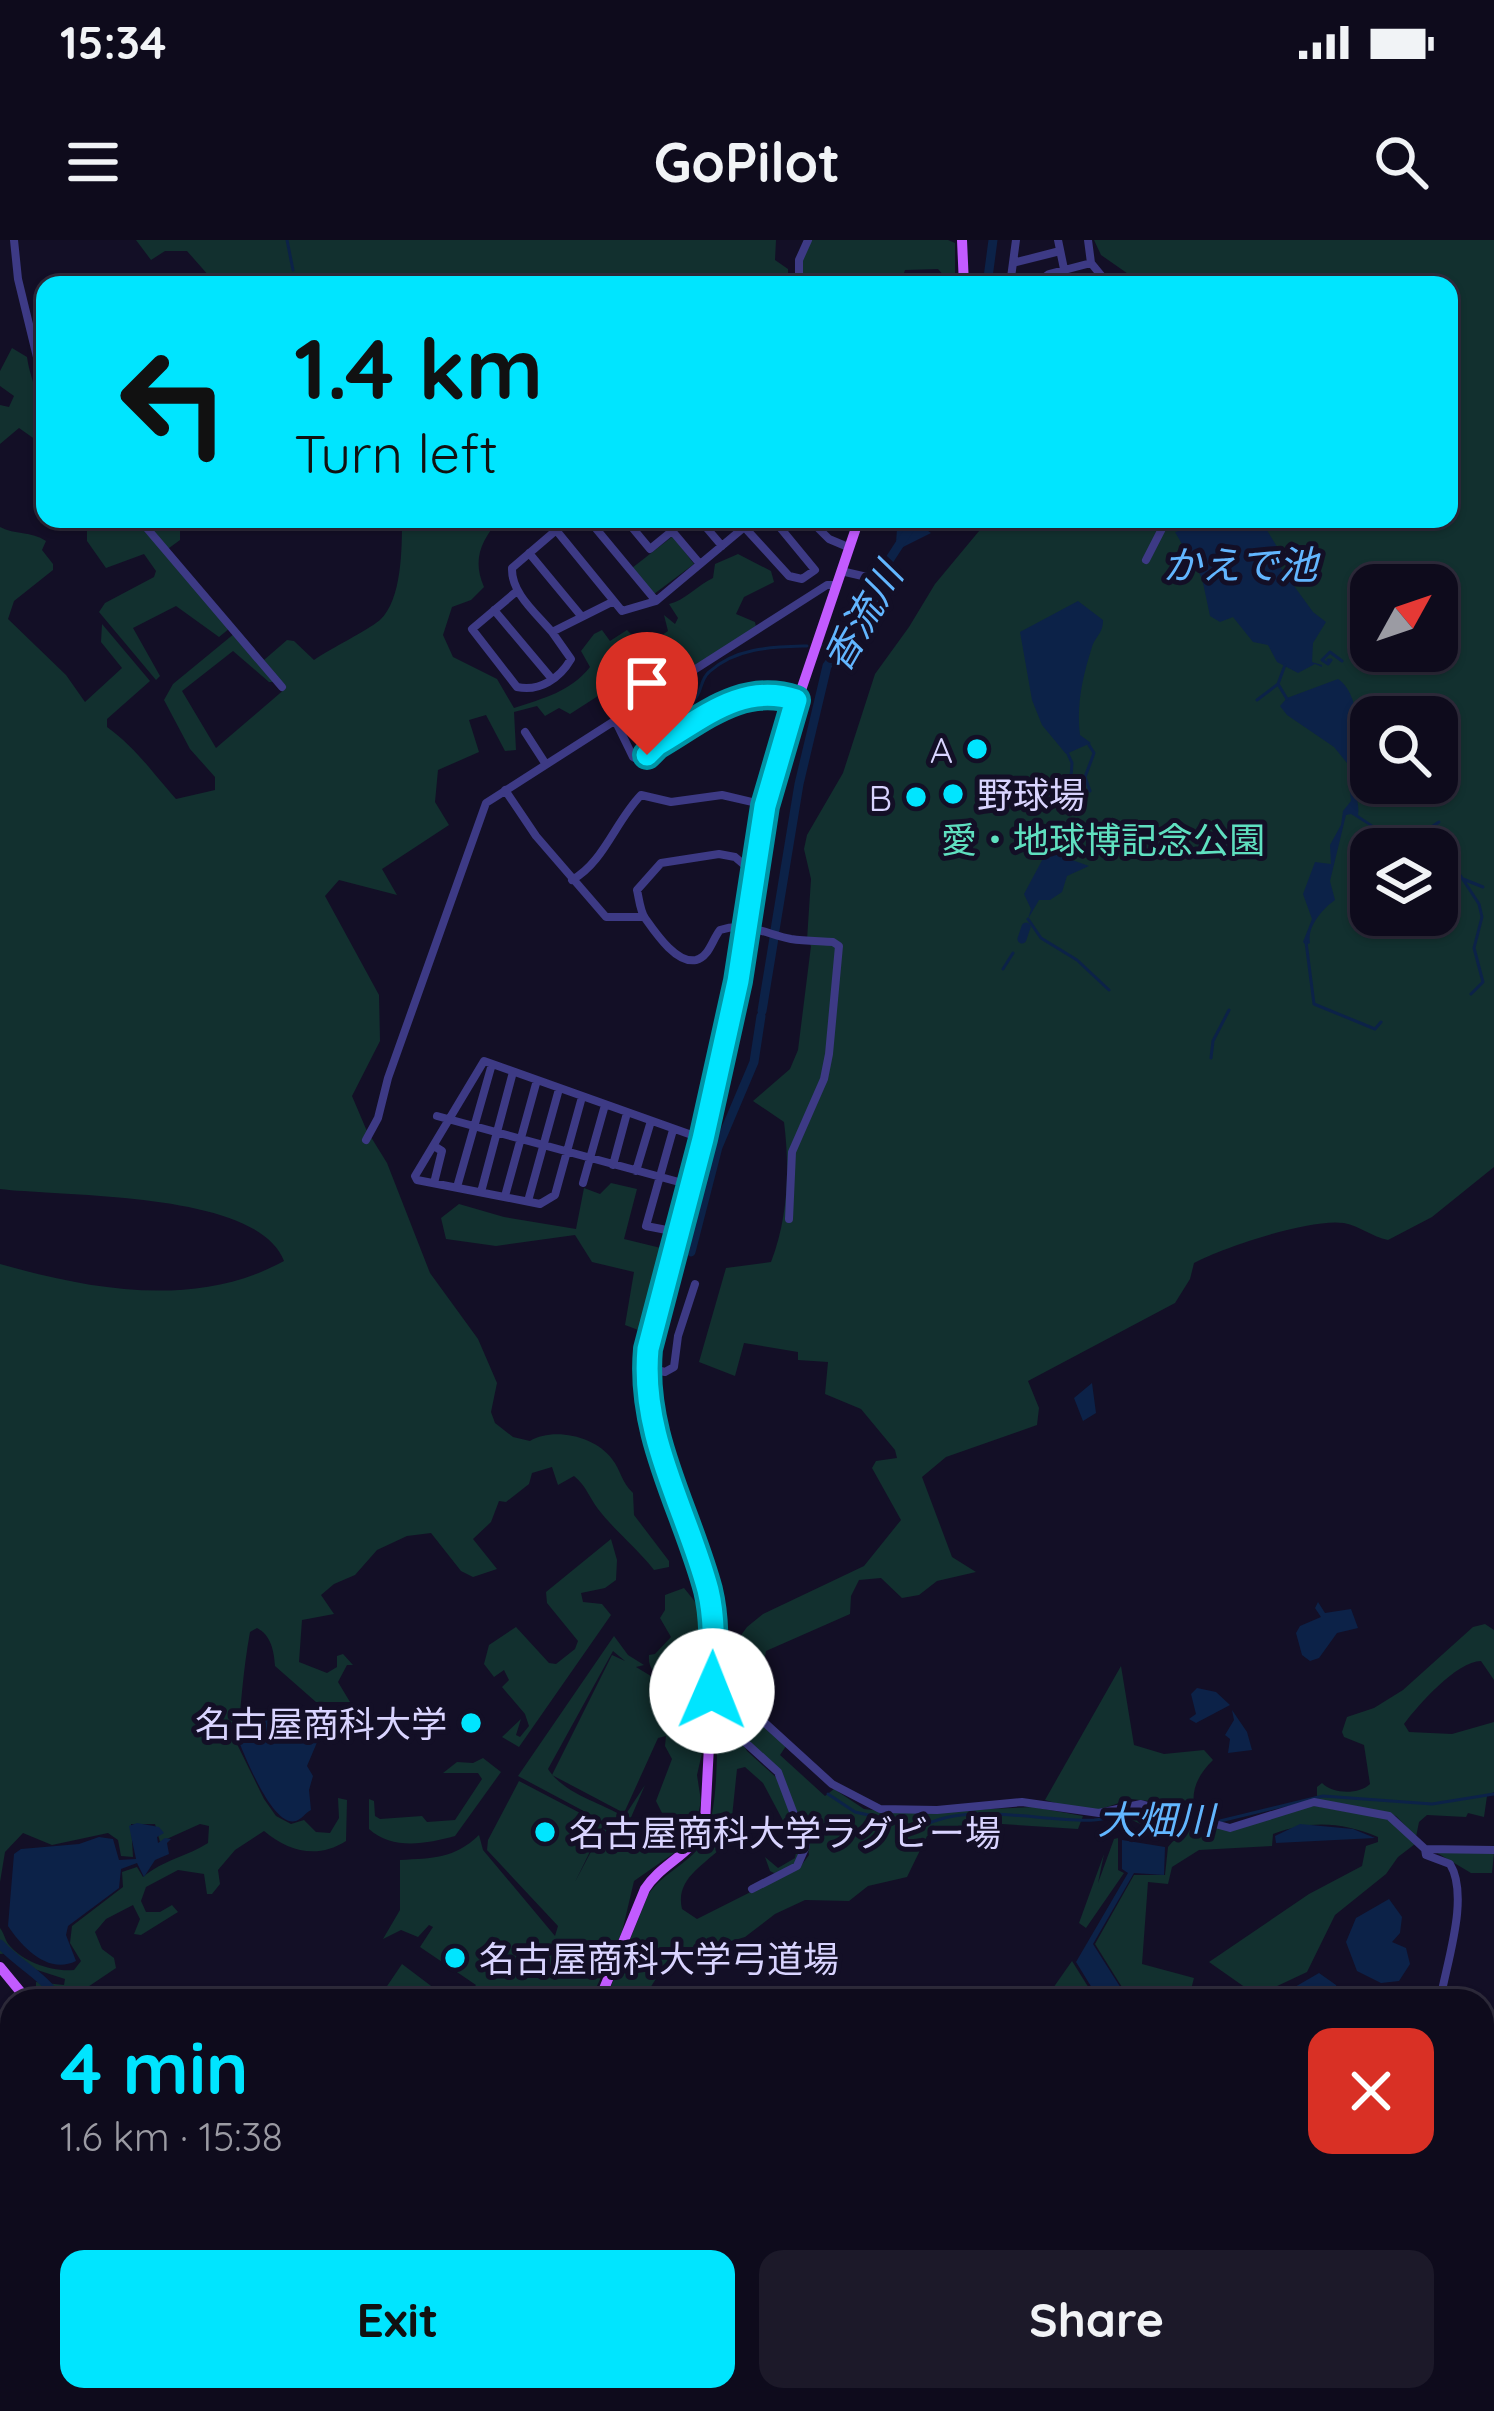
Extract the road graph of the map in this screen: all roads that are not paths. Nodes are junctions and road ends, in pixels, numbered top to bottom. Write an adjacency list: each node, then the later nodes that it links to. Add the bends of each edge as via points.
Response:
1 (14, 240): 16 (street)
2 (808, 240): 11 (street)
3 (962, 240): 12 (main road)
4 (1016, 240): 8 (street)
5 (1058, 240): 7 (street)
6 (1088, 240): 9 (street)
7 (1060, 251): 8 (street); 10 (street)
8 (1013, 262): 13 (street)
9 (1090, 263): 10 (street); 15 (street)
10 (1064, 269): 14 (street)
11 (799, 276)
12 (964, 276)
13 (1011, 276)
14 (1051, 276)
15 (1100, 276)
16 (36, 353)
17 (147, 528): 45 (street)
18 (552, 528): 29 (street)
19 (595, 528): 39 (street)
20 (632, 528): 28 (street, via 650,549)
21 (670, 528): 28 (street)
22 (707, 528): 30 (street)
23 (744, 528): 24 (street, via 789,576 802,579 815,570); 30 (street)
24 (780, 528)
25 (818, 528): 31 (street)
26 (855, 528): 31 (main road)
27 (1162, 528): 33 (street)
28 (672, 531): 34 (street)
29 (554, 532): 32 (street); 40 (street)
30 (722, 546): 34 (street)
31 (848, 547): 35 (main road)
32 (530, 554): 38 (street, via 512,568); 42 (street)
33 (1146, 560)
34 (700, 564): 39 (street)
35 (840, 571): 36 (street); 37 (main road)
36 (880, 579)
37 (835, 585): 46 (main road); 47 (street)
38 (518, 591): 41 (street); 43 (street)
39 (656, 601): 40 (street, via 622,610)
40 (612, 602): 42 (street)
41 (494, 610): 44 (street); 44 (street, via 472,629 517,687)
42 (582, 617): 43 (street)
43 (552, 632): 44 (street, via 571,659)
44 (552, 679)
45 (282, 687)
46 (796, 700): 47 (street, via 766,692 730,701 642,761); 51 (main road)
47 (615, 720): 49 (street)
48 (525, 733): 49 (street)
49 (545, 764): 50 (street)
50 (505, 790): 53 (street); 71 (street, via 486,803)
51 (765, 806): 52 (main road); 53 (street, via 722,795 671,802 641,795 593,868)
52 (755, 874): 54 (street, via 735,856 661,862 637,890); 55 (main road)
53 (572, 880): 54 (street, via 611,920)
54 (644, 917): 55 (street, via 675,955 695,960 720,931)
55 (747, 926): 70 (main road); 86 (street, via 838,946 829,1054 792,1152)
56 (492, 1064): 57 (street); 64 (street, via 484,1061); 66 (street)
57 (513, 1072): 58 (street); 68 (street)
58 (537, 1080): 59 (street); 69 (street)
59 (559, 1089): 60 (street); 73 (street)
60 (582, 1097): 61 (street); 74 (street)
61 (605, 1105): 62 (street); 75 (street)
62 (627, 1113): 65 (street); 76 (street)
63 (436, 1116): 64 (street)
64 (449, 1120): 66 (street); 72 (street)
65 (651, 1121): 67 (street); 77 (street)
66 (474, 1127): 68 (street); 82 (street)
67 (673, 1130): 70 (street); 78 (street)
68 (497, 1133): 69 (street); 83 (street)
69 (520, 1139): 73 (street); 84 (street)
70 (703, 1139): 81 (main road)
71 (366, 1140)
72 (434, 1146): 79 (street, via 442,1151); 79 (street, via 415,1176)
73 (543, 1146): 74 (street); 85 (street)
74 (567, 1152): 75 (street); 85 (street, via 554,1196)
75 (590, 1159): 76 (street); 80 (street)
76 (613, 1165): 77 (street)
77 (636, 1171): 78 (street)
78 (659, 1178): 81 (street); 87 (street, via 646,1226)
79 (434, 1183): 82 (street)
80 (583, 1183)
81 (690, 1185): 87 (main road)
82 (457, 1187): 83 (street)
83 (481, 1192): 84 (street)
84 (505, 1196): 85 (street)
85 (528, 1201)
86 (790, 1220)
87 (677, 1232): 89 (main road)
88 (695, 1284): 89 (street, via 674,1367)
89 (646, 1367): 90 (main road, via 654,1436 714,1629)
90 (712, 1697): 91 (street, via 737,1699); 95 (main road, via 703,1831 645,1888)
91 (755, 1714): 92 (street, via 832,1784 880,1808 1041,1803 1099,1813 1141,1804 1230,1828 1314,1802 1388,1816); 94 (street, via 744,1738 778,1772 806,1846 797,1866)
92 (1425, 1849): 93 (street); 96 (street, via 1455,1869 1459,1892)
93 (1494, 1850)
94 (752, 1889)
95 (604, 1989)
96 (1442, 1989)

